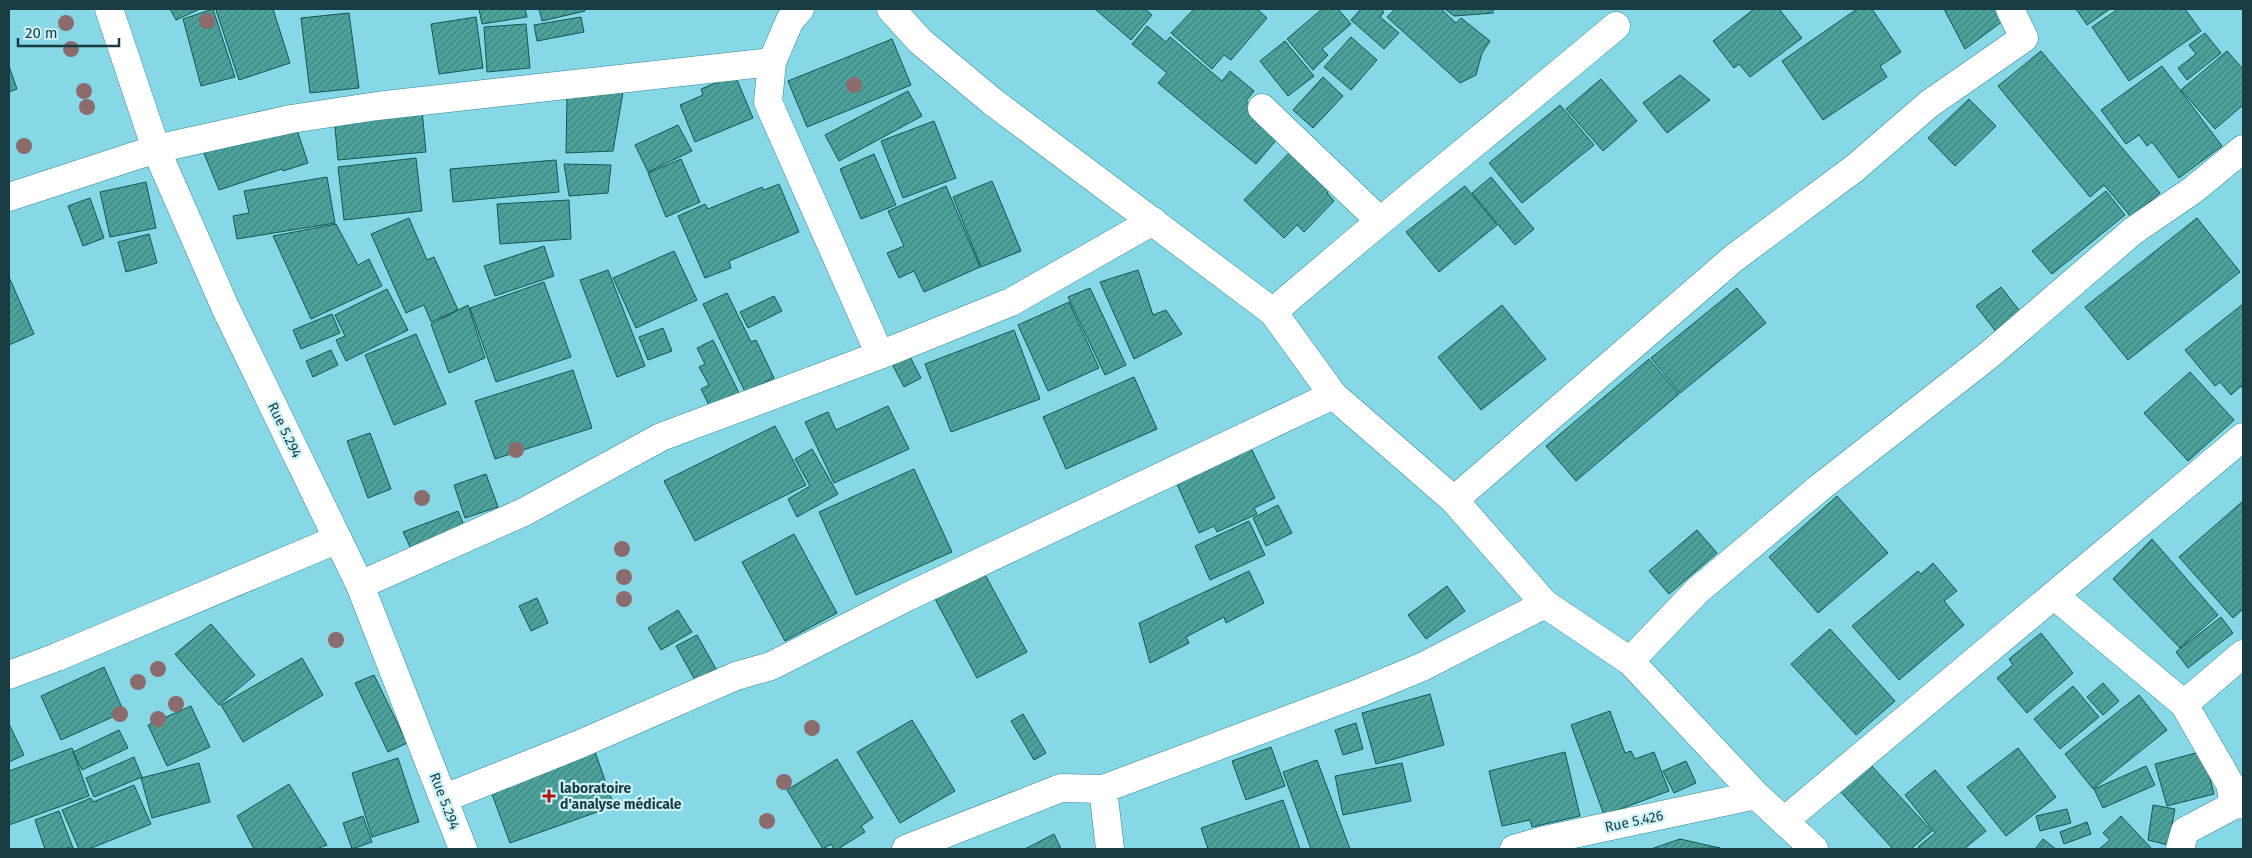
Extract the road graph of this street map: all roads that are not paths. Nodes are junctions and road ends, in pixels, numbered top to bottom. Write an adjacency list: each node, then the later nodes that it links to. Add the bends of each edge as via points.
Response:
1 (109, 9): 8 (street, Rue 5.294)
2 (800, 9): 6 (street, via 790,20)
3 (891, 9): 12 (street, via 920,41 993,102)
4 (2010, 9): 17 (street, via 2024,38 1929,104 1855,168 1734,258)
5 (1616, 26): 11 (street)
6 (772, 62): 8 (street, via 377,106 290,119); 14 (street, via 768,102)
7 (1262, 108): 11 (street)
8 (156, 149): 10 (street); 18 (street, Rue 5.294, via 226,309)
9 (2243, 149): 23 (street, via 2193,190 2133,231 1989,355 1818,489 1697,591)
10 (9, 197)
11 (1379, 220): 13 (street)
12 (1153, 221): 13 (street); 14 (street, via 1011,302)
13 (1274, 312): 15 (street)
14 (880, 355): 19 (street, via 661,437 524,512)
15 (1333, 395): 17 (street); 28 (street, via 916,593 771,666 736,676)
16 (2243, 437): 20 (street)
17 (1454, 500): 21 (street)
18 (338, 539): 19 (street, Rue 5.294); 24 (street)
19 (360, 585): 28 (street, Rue 5.294)
20 (2055, 596): 25 (street); 30 (street)
21 (1545, 604): 23 (street); 26 (street, via 1377,686)
22 (2243, 654): 25 (street)
23 (1630, 661): 27 (street)
24 (9, 675)
25 (2184, 704): 29 (street)
26 (1103, 789): 32 (street, via 1061,788); 33 (street)
27 (1756, 795): 30 (street); 34 (street, Rue 5.426)
28 (445, 798): 31 (street, Rue 5.294)
29 (2239, 805): 36 (street, via 2185,831)
30 (1784, 821): 35 (street)
31 (463, 849)
32 (906, 849)
33 (1110, 849)
34 (1514, 849)
35 (1814, 849)
36 (2180, 849)

